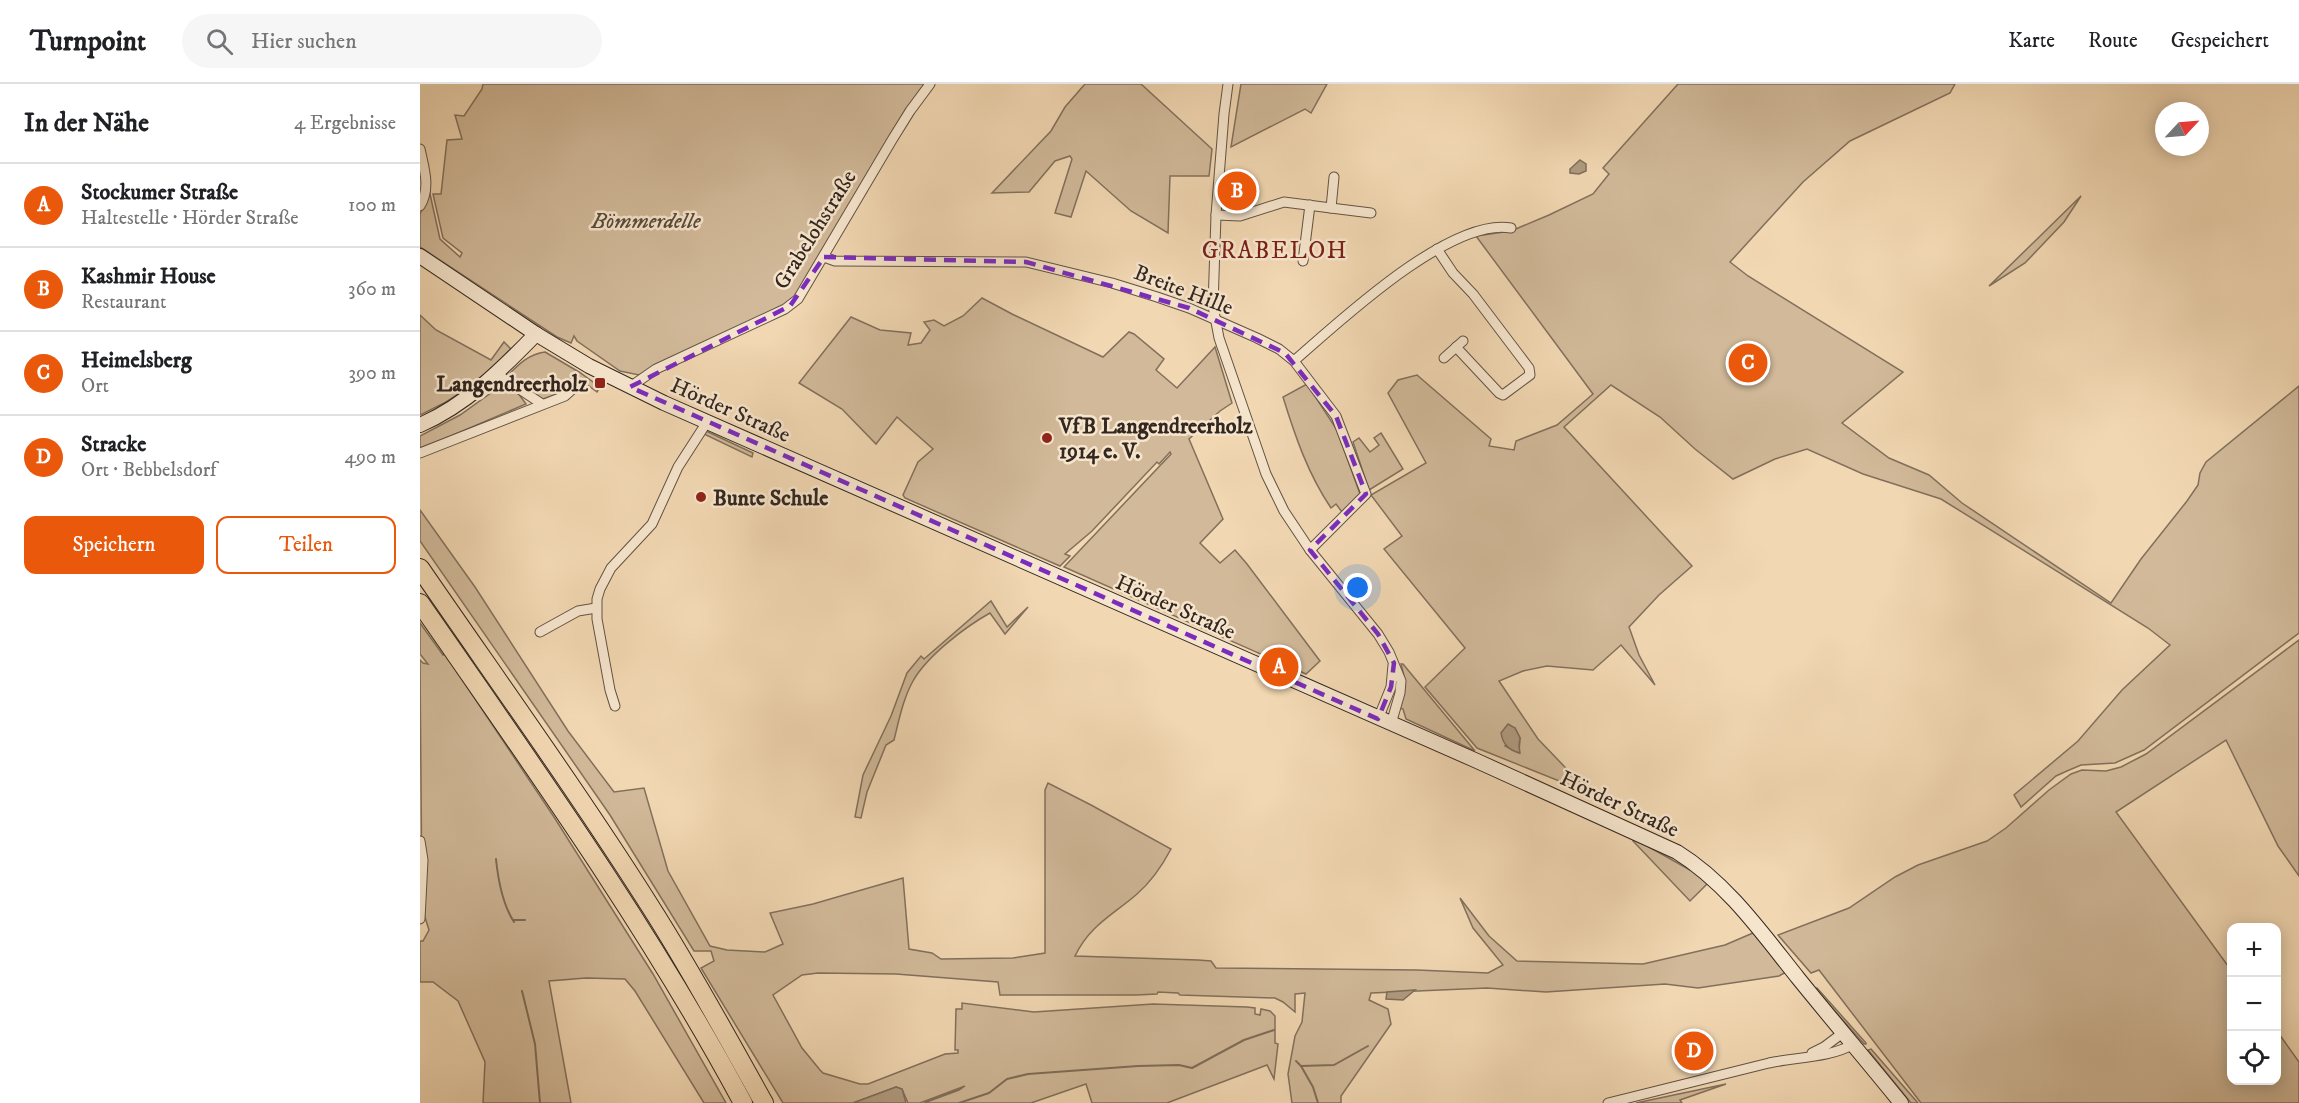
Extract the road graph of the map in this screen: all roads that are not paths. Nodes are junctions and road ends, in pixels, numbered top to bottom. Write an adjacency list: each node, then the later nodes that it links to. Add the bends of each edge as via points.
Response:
1 (930, 84): 13 (street, Grabelohstraße, via 897,131)
2 (1228, 84): 9 (street)
3 (420, 149): 6 (street, via 426,179)
4 (1334, 177): 7 (street)
5 (1310, 205): 7 (street); 9 (street, via 1284,202 1240,216); 14 (street)
6 (420, 206)
7 (1331, 208): 8 (street)
8 (1371, 213)
9 (1215, 215): 15 (street)
10 (1511, 228): 11 (street, via 1482,230)
11 (1437, 249): 17 (street, via 1531,374 1503,395 1460,344); 18 (street, via 1390,279)
12 (420, 256): 16 (main road, Hörder Straße)
13 (824, 258): 15 (street, Breite Hille, via 1026,262 1109,282 1189,308); 20 (street, Grabelohstraße, via 804,292 790,306 656,369)
14 (1303, 261)
15 (1215, 321): 18 (street, Breite Hille, via 1268,343); 26 (street, via 1272,488 1288,520)
16 (536, 334): 19 (main road); 20 (main road, Hörder Straße)
17 (1444, 358)
18 (1294, 361): 26 (street, Breite Hille, via 1340,423 1366,494)
19 (497, 374): 22 (street); 24 (main road, via 458,404)
20 (630, 387): 23 (main road, Hörder Straße)
21 (574, 388): 22 (street, via 565,396)
22 (542, 404): 25 (street)
23 (707, 422): 29 (street, via 678,467 652,524 605,577); 33 (main road, Hörder Straße)
24 (420, 425)
25 (420, 453)
26 (1310, 550): 31 (street, via 1378,634)
27 (420, 568): 40 (highway, via 651,907)
28 (420, 603): 39 (highway, via 634,918)
29 (596, 608): 30 (street, via 578,611); 32 (street)
30 (540, 632)
31 (1394, 663): 33 (street); 33 (street, via 1401,687)
32 (615, 706)
33 (1385, 722): 36 (main road, Hörder Straße, via 1638,833 1698,866 1723,889)
34 (420, 841): 35 (street)
35 (420, 919)
36 (1844, 1032): 37 (main road, Hörder Straße); 38 (street)
37 (1854, 1044): 38 (street); 42 (main road, Hörder Straße)
38 (1808, 1056): 41 (street)
39 (743, 1103)
40 (764, 1103)
41 (1608, 1103)
42 (1901, 1103)

